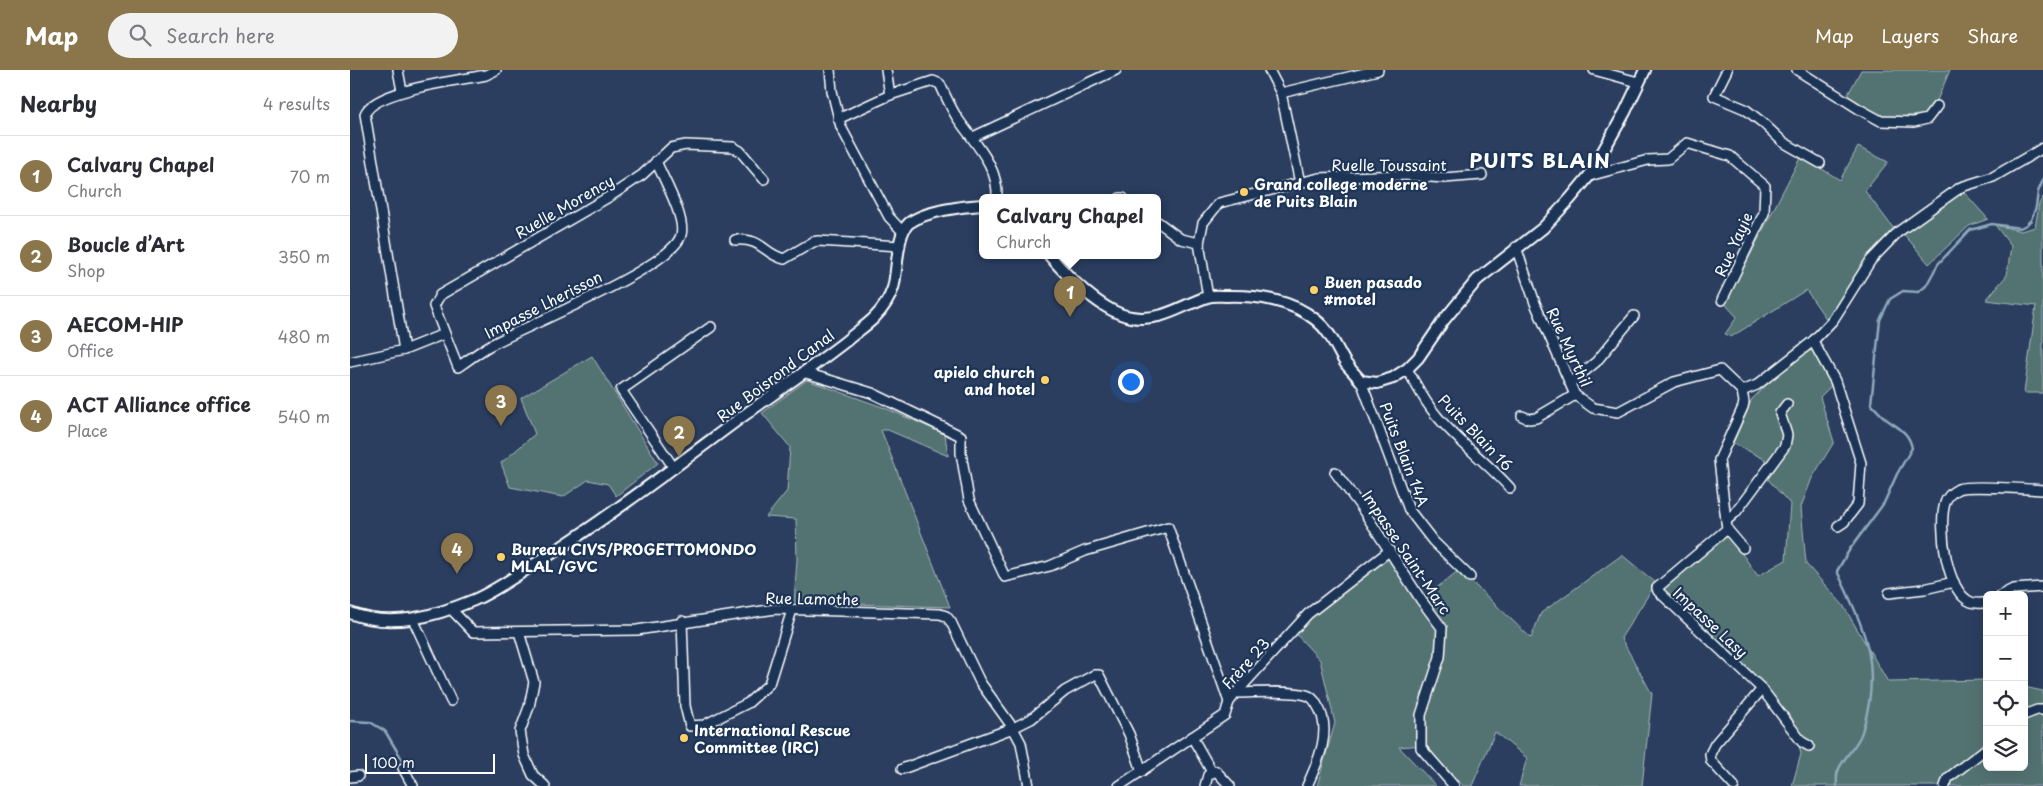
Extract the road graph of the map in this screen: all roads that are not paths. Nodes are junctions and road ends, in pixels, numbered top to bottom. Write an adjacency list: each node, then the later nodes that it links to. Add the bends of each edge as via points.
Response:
1 (398, 70): 13 (street)
2 (496, 70): 13 (street, via 486,75)
3 (830, 70): 17 (street)
4 (886, 70): 15 (street)
5 (1116, 70): 18 (street)
6 (1269, 70): 14 (street)
7 (1378, 70): 14 (street)
8 (1594, 70): 12 (street)
9 (1645, 70): 12 (street)
10 (1727, 70): 21 (street, via 1714,96 1745,110 1783,142)
11 (1797, 70): 16 (street, via 1881,121 1927,119)
12 (1638, 82): 23 (street)
13 (402, 91): 41 (street, via 373,103 365,114)
14 (1281, 93): 25 (street)
15 (890, 95): 17 (street); 18 (street, via 933,81 940,84 956,116)
16 (1937, 106)
17 (838, 120): 29 (street, via 890,217)
18 (973, 137): 26 (street, via 992,169)
19 (2043, 148): 40 (street, via 1993,177 1961,188 1898,232 1871,260 1833,320)
20 (656, 161): 24 (street, Ruelle Morency, via 678,146 718,145 740,151); 39 (street, Ruelle Morency, via 642,175 612,195 440,295 434,306); 43 (street, Impasse Lherisson, via 680,217 681,238 674,248 643,270 489,346)
21 (1820, 163)
22 (1482, 175): 25 (street, Ruelle Toussaint, via 1319,178)
23 (1589, 176): 33 (street, via 1543,228); 36 (street, Rue Yayie, via 1648,160 1668,159 1687,143 1730,156 1764,186 1764,213)
24 (764, 178)
25 (1300, 183): 31 (street, Ruelle Toussaint, via 1219,203 1203,223)
26 (997, 194)
27 (979, 205): 29 (street, via 935,212 910,222)
28 (1161, 224): 31 (street, via 1181,240)
29 (902, 231): 32 (street, Rue Boisrond Canal)
30 (735, 240): 32 (street, via 755,241 784,259 818,241)
31 (1199, 243): 35 (street, Ruelle Toussaint)
32 (900, 246): 45 (street, Rue Boisrond Canal, via 893,287 886,305 874,319)
33 (1516, 247): 44 (street, via 1477,280); 47 (street, Rue Myrthil, via 1535,303)
34 (1053, 259): 35 (street, via 1089,295 1130,317 1159,316)
35 (1208, 296): 46 (street, via 1243,296 1296,308 1327,330)
36 (1722, 300)
37 (1634, 316): 47 (street, via 1596,362)
38 (710, 327): 52 (street, via 621,390)
39 (444, 334): 41 (street); 43 (street, Ruelle Morency)
40 (1813, 341): 48 (street, via 1758,385); 57 (street, via 1835,381 1861,463 1858,504)
41 (404, 350): 42 (street)
42 (350, 362)
43 (458, 367)
44 (1407, 369): 46 (street, via 1377,383); 54 (street, Puits Blain 16, via 1435,414)
45 (806, 373): 52 (street, Rue Boisrond Canal); 75 (street, via 872,393 961,436 969,500 1005,577 1050,566 1085,551 1168,527)
46 (1361, 381): 60 (street, Puits Blain 14A, via 1409,510 1433,541)
47 (1570, 383): 49 (street, Rue Myrthil)
48 (1742, 392): 49 (street, Rue Myrthil, via 1720,370 1674,382 1618,412 1593,408); 56 (street, via 1743,407 1718,460)
49 (1575, 395): 51 (street, via 1536,418)
50 (1786, 404): 56 (street, via 1780,413 1787,435 1785,446)
51 (1522, 416)
52 (674, 468): 66 (street, Rue Boisrond Canal, via 586,532 496,588)
53 (1335, 472): 59 (street, Impasse Saint-Marc)
54 (1510, 488)
55 (2043, 490): 61 (street, via 1961,488 1948,496 1943,531 1948,568)
56 (1726, 525): 58 (street); 72 (street, Impasse Lasy, via 1657,588)
57 (1838, 526)
58 (1743, 548)
59 (1389, 551): 73 (street, Frère 23, via 1308,614); 93 (street, Impasse Saint-Marc, via 1442,628 1440,657 1421,715 1421,748)
60 (1470, 577)
61 (1954, 582): 64 (street); 65 (street, via 1972,603)
62 (2043, 587): 63 (street)
63 (2008, 591)
64 (1889, 594)
65 (1983, 603)
66 (450, 608): 69 (street, Rue Boisrond Canal); 71 (street, Rue Lamothe, via 473,632)
67 (792, 610): 70 (street, Rue Lamothe, via 775,609); 70 (street, via 769,684 748,703 704,725 690,726 685,706); 78 (street, Rue Lamothe, via 946,616 980,682)
68 (350, 613): 69 (street, Rue Boisrond Canal, via 395,621)
69 (413, 619): 74 (street)
70 (682, 622): 71 (street, Rue Lamothe, via 637,630)
71 (519, 632): 87 (street, via 534,682 520,731 524,755 533,775)
72 (1762, 689): 80 (street, via 1802,742); 94 (street, via 1710,754 1711,761)
73 (1236, 693): 75 (street, Frère 23); 92 (street, via 1293,693 1307,695 1315,701 1322,711 1324,728 1321,752)
74 (451, 701)
75 (1229, 702): 79 (street, Frère 23, via 1225,715)
76 (2043, 710): 77 (street)
77 (2028, 713)
78 (1013, 728): 83 (street); 84 (street, via 1031,719 1066,691 1099,675 1129,734); 88 (street, Rue Lamothe, via 1021,743)
79 (1192, 737): 84 (street, Frère 23); 85 (street)
80 (1809, 746)
81 (1983, 751): 95 (street, via 1948,778)
82 (403, 768): 86 (street)
83 (902, 769)
84 (1142, 771): 89 (street, Frère 23)
85 (1212, 772): 90 (street); 91 (street, via 1219,772)
86 (413, 786)
87 (545, 786)
88 (1029, 786)
89 (1119, 786)
90 (1205, 786)
91 (1230, 786)
92 (1307, 786)
93 (1454, 786)
94 (1734, 786)
95 (1945, 786)

